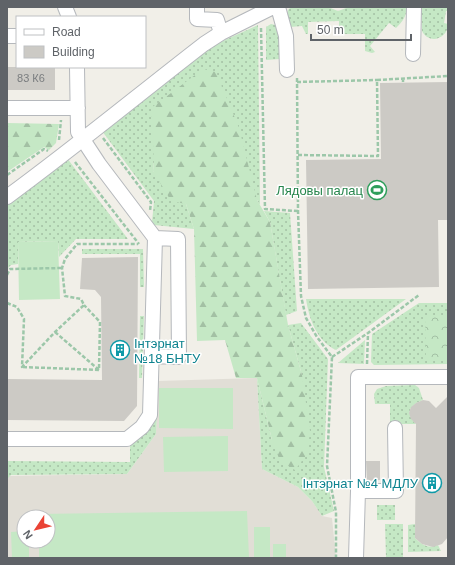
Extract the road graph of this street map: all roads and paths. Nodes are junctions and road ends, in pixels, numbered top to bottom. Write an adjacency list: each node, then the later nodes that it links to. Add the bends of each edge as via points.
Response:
1 (198, 7): 5 (lane, via 197,19 217,20)
2 (278, 7): 8 (lane)
3 (414, 7): 6 (lane)
4 (267, 10): 5 (lane); 21 (path, via 265,209)
5 (221, 33): 17 (lane)
6 (413, 54)
7 (77, 68): 15 (lane)
8 (292, 73): 12 (path)
9 (448, 76): 10 (path)
10 (403, 77): 11 (path); 13 (path)
11 (377, 80): 12 (path); 19 (path, via 378,156)
12 (297, 82): 19 (path)
13 (403, 82)
14 (7, 108): 15 (lane)
15 (78, 108): 17 (lane, via 78,132)
16 (54, 120): 18 (path, via 62,120)
17 (83, 139): 20 (lane); 22 (lane, via 98,164)
18 (59, 142)
19 (298, 155): 21 (path)
20 (7, 197)
21 (298, 211): 32 (path, via 301,296 306,318)
22 (155, 238): 31 (lane); 31 (lane, via 178,238 179,357)
23 (138, 244): 24 (path, via 77,244 65,259)
24 (62, 268): 25 (path, via 10,269); 28 (path, via 65,296 81,299)
25 (7, 275)
26 (419, 295): 30 (path)
27 (7, 303): 33 (path, via 16,307 24,319)
28 (84, 305): 29 (path); 34 (path, via 100,322)
29 (55, 332): 33 (path); 34 (path)
30 (368, 333): 32 (path); 35 (path)
31 (152, 356): 38 (lane, via 150,415 142,427 127,439)
32 (332, 357): 40 (path, via 327,466 336,512)
33 (22, 367): 34 (path)
34 (99, 370)
35 (367, 377): 36 (lane); 39 (lane, via 358,377)
36 (447, 377)
37 (395, 428): 39 (lane, via 396,491)
38 (7, 440)
39 (358, 492): 41 (lane)
40 (336, 558)
41 (356, 558)

